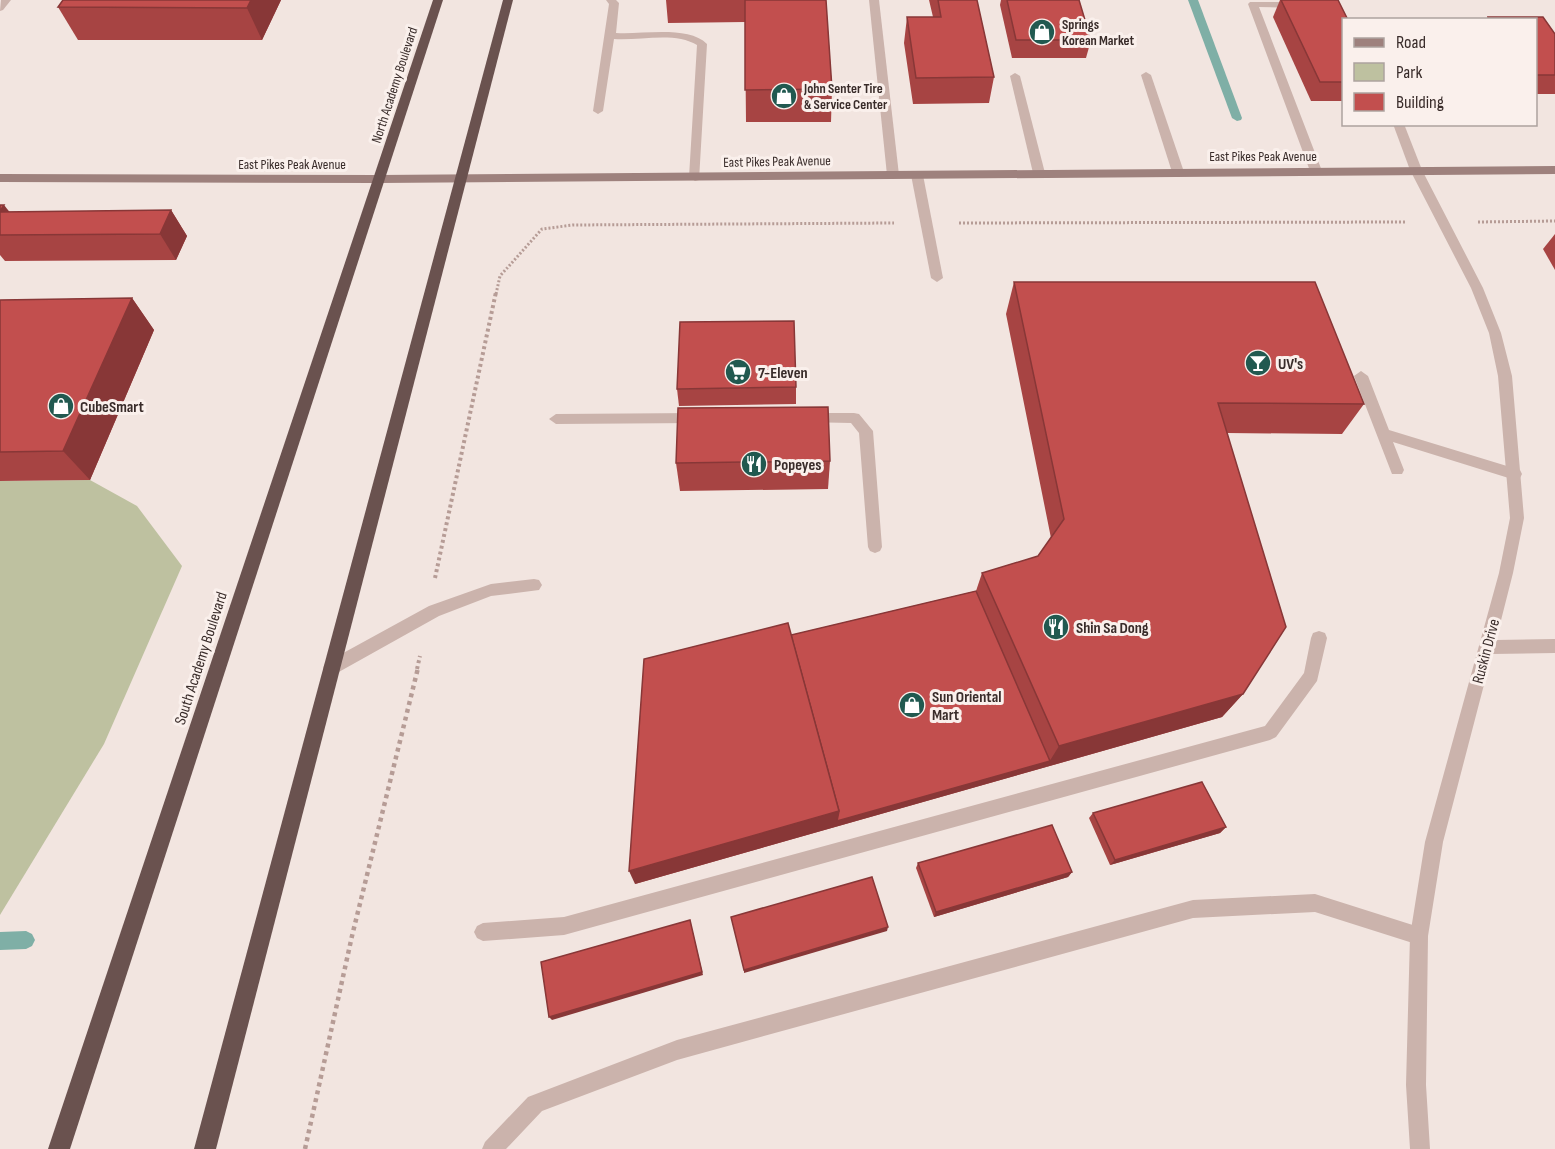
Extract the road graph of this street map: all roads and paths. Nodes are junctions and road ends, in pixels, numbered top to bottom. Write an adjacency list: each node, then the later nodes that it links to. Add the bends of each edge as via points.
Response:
1 (6, 0): 7 (street)
2 (438, 0): 22 (highway, North Academy Boulevard)
3 (508, 0): 23 (highway)
4 (611, 0): 8 (street, via 614,3)
5 (874, 0): 18 (street)
6 (1311, 5): 15 (street, via 1253,4)
7 (0, 8)
8 (610, 34): 11 (street); 20 (street, via 692,38 702,44)
9 (1146, 75): 16 (street)
10 (1015, 76): 17 (street)
11 (598, 111)
12 (1399, 126): 13 (street, Ruskin Drive)
13 (1416, 170): 14 (main road, East Pikes Peak Avenue); 15 (main road, East Pikes Peak Avenue); 25 (street, Ruskin Drive)
14 (1555, 170)
15 (1316, 171): 16 (main road, East Pikes Peak Avenue)
16 (1178, 172): 17 (main road, East Pikes Peak Avenue)
17 (1039, 173): 19 (main road, East Pikes Peak Avenue)
18 (893, 175): 19 (main road, East Pikes Peak Avenue); 20 (main road, East Pikes Peak Avenue)
19 (917, 175): 26 (street)
20 (695, 177): 23 (main road, East Pikes Peak Avenue)
21 (0, 178): 22 (main road, East Pikes Peak Avenue)
22 (379, 179): 23 (main road, East Pikes Peak Avenue); 44 (highway, South Academy Boulevard)
23 (460, 179): 41 (highway)
24 (1555, 221): 25 (path)
25 (1443, 222): 26 (path); 34 (street, Ruskin Drive, via 1495,333 1505,376)
26 (926, 223): 27 (street); 37 (path, via 573,225 542,229 500,276)
27 (937, 278)
28 (1361, 376): 32 (street)
29 (711, 418): 31 (street)
30 (795, 418): 35 (street, via 854,418 866,431)
31 (556, 419)
32 (1383, 434): 33 (street); 34 (street)
33 (1397, 470)
34 (1515, 474): 40 (street, Ruskin Drive, via 1518,518)
35 (875, 547)
36 (534, 585): 37 (street, via 491,590)
37 (428, 614): 41 (street); 46 (path)
38 (1319, 638): 42 (street, via 1311,676 1270,732 564,926)
39 (1555, 646): 40 (street)
40 (1486, 647): 43 (street, Ruskin Drive, via 1434,842)
41 (331, 668): 45 (highway)
42 (483, 932)
43 (1419, 936): 47 (street, via 1315,903 1193,909 677,1050 535,1104); 48 (street, Ruskin Drive, via 1416,1085)
44 (59, 1149)
45 (205, 1149)
46 (305, 1149)
47 (492, 1149)
48 (1420, 1149)

